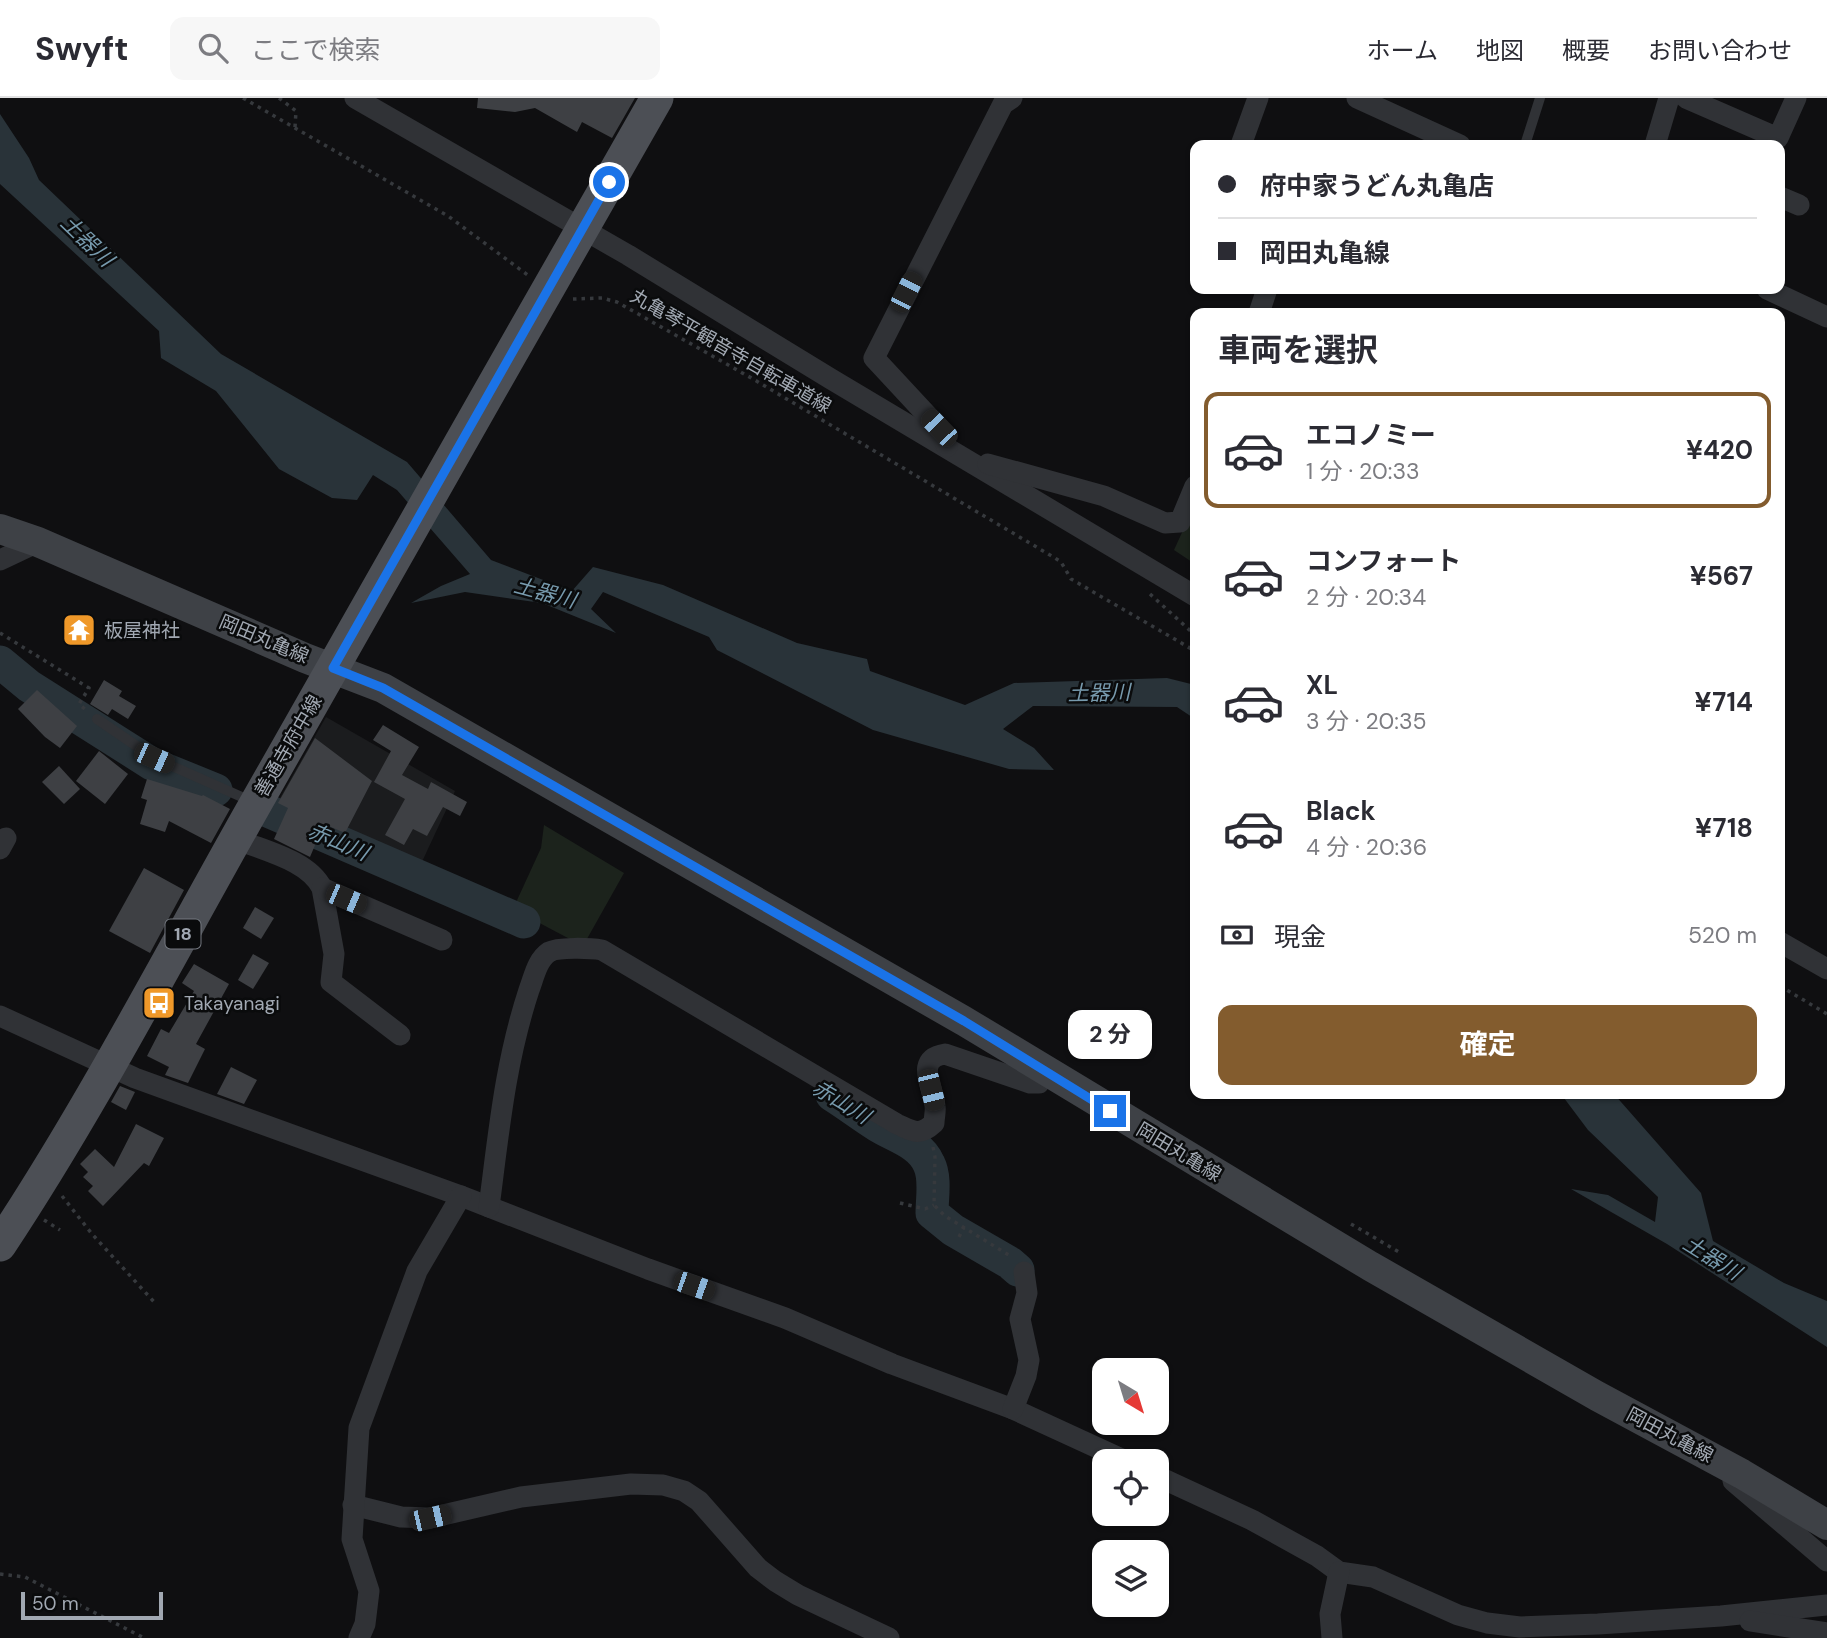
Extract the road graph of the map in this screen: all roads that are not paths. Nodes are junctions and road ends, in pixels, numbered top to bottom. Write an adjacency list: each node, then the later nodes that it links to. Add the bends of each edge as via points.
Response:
1 (355, 98): 11 (street)
2 (657, 98): 16 (main road, 善通寺府中線 / 18)
3 (1012, 98): 19 (street, via 1003,104 874,358 939,428)
4 (1258, 98): 12 (street)
5 (1357, 98): 13 (street)
6 (1540, 98): 14 (lane)
7 (1669, 98): 15 (street)
8 (1686, 98): 10 (street)
9 (1796, 98): 10 (street, via 1779,138)
10 (1709, 103)
11 (385, 108): 16 (street)
12 (1243, 140)
13 (1449, 140)
14 (1527, 140)
15 (1658, 140)
16 (583, 230): 19 (street); 25 (main road, 善通寺府中線 / 18, via 547,272)
17 (1778, 294): 18 (street)
18 (1827, 317)
19 (955, 453): 20 (street, via 1104,496 1165,523 1180,522); 24 (street)
20 (1190, 498)
21 (0, 528): 22 (main road, 岡田丸亀線)
22 (38, 542): 23 (street); 25 (main road, 岡田丸亀線)
23 (0, 560)
24 (1190, 593)
25 (333, 668): 27 (main road, 善通寺府中線 / 18); 36 (main road, 岡田丸亀線, via 383,688)
26 (97, 719): 27 (lane, via 154,758)
27 (256, 803): 28 (main road, 善通寺府中線 / 18)
28 (236, 839): 29 (street, via 306,868); 35 (main road, 善通寺府中線 / 18)
29 (323, 888): 30 (street); 34 (street, via 334,954 331,982)
30 (442, 940)
31 (1785, 945): 32 (street)
32 (1827, 969)
33 (0, 1016): 35 (street)
34 (400, 1035)
35 (111, 1067): 37 (street); 39 (main road, 善通寺府中線 / 18)
36 (1046, 1072): 38 (street, via 1039,1083 1030,1083 945,1054 935,1055 927,1073 934,1123 926,1131 916,1132 602,950 552,950 542,957 535,972 515,1036); 43 (main road, 岡田丸亀線, via 1382,1273)
37 (461, 1196): 38 (street); 45 (street, via 417,1271 359,1428)
38 (489, 1207): 41 (street)
39 (0, 1245)
40 (1024, 1272): 41 (street, via 1027,1293 1020,1319 1029,1360)
41 (1013, 1409): 42 (street)
42 (1100, 1449)
43 (1697, 1450): 46 (main road, 岡田丸亀線); 47 (street)
44 (1169, 1482): 48 (street, via 1252,1520)
45 (353, 1505): 52 (street, via 352,1539 369,1591); 53 (street, via 401,1517 430,1518 521,1497 631,1484 663,1485 699,1501 775,1581)
46 (1827, 1525)
47 (1827, 1562)
48 (1339, 1572): 50 (street, via 1373,1577 1458,1615 1520,1627); 54 (street, via 1329,1614)
49 (1827, 1605): 50 (street)
50 (1721, 1616): 51 (street)
51 (1827, 1633)
52 (359, 1638)
53 (889, 1638)
54 (1332, 1638)

